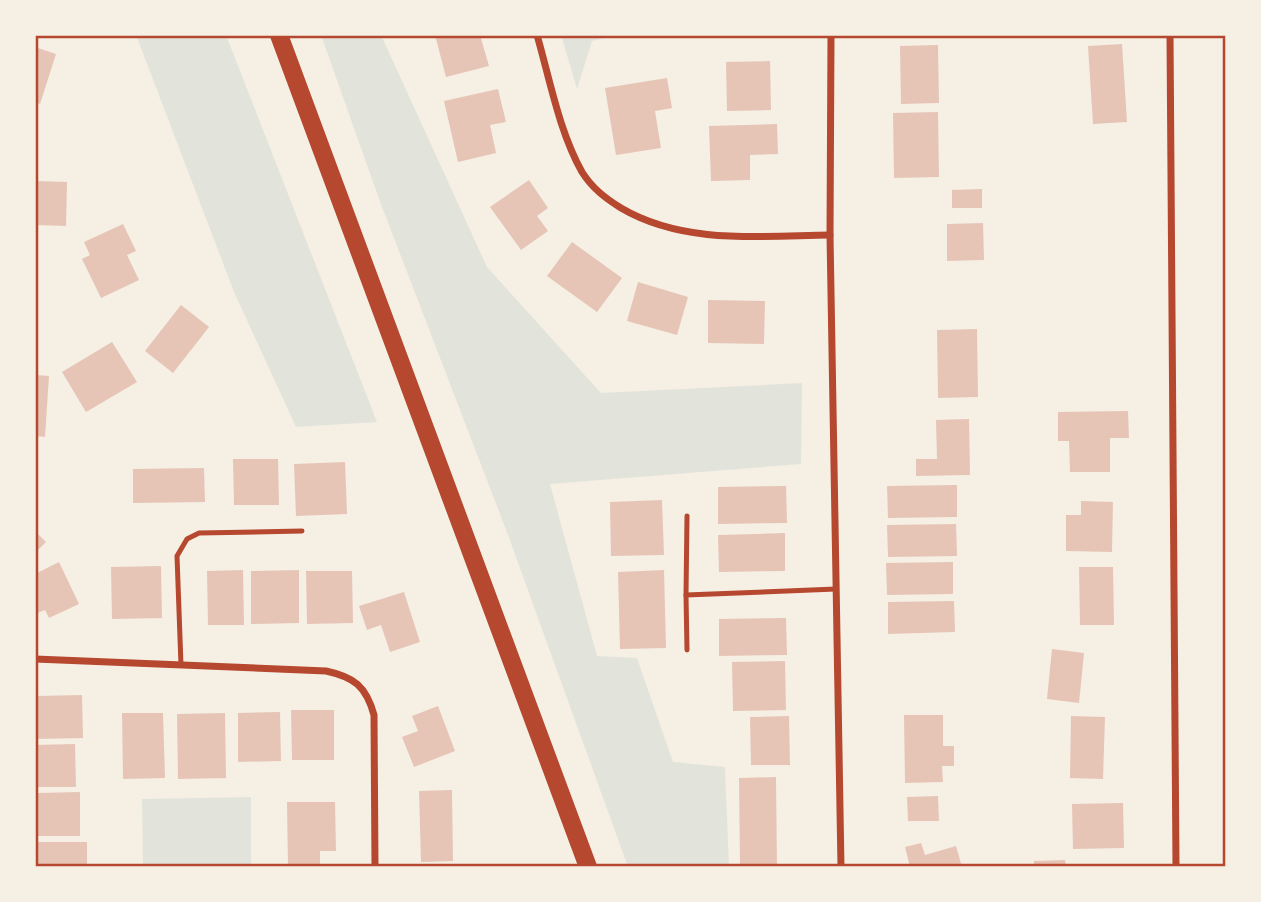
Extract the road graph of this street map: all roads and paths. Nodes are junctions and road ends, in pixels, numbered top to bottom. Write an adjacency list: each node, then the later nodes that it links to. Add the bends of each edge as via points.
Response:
1 (279, 35): 14 (main road)
2 (537, 35): 5 (street, via 567,140 583,173 601,195 661,226 709,236)
3 (831, 35): 5 (street)
4 (1170, 35): 16 (street)
5 (830, 235): 8 (street)
6 (687, 516): 9 (lane)
7 (302, 531): 12 (lane, via 199,533 187,539 177,556)
8 (836, 589): 9 (lane); 15 (street)
9 (686, 595): 10 (lane)
10 (687, 650)
11 (35, 659): 12 (street)
12 (181, 665): 13 (street, via 326,671 359,684 374,715)
13 (374, 867)
14 (588, 867)
15 (841, 867)
16 (1176, 867)

